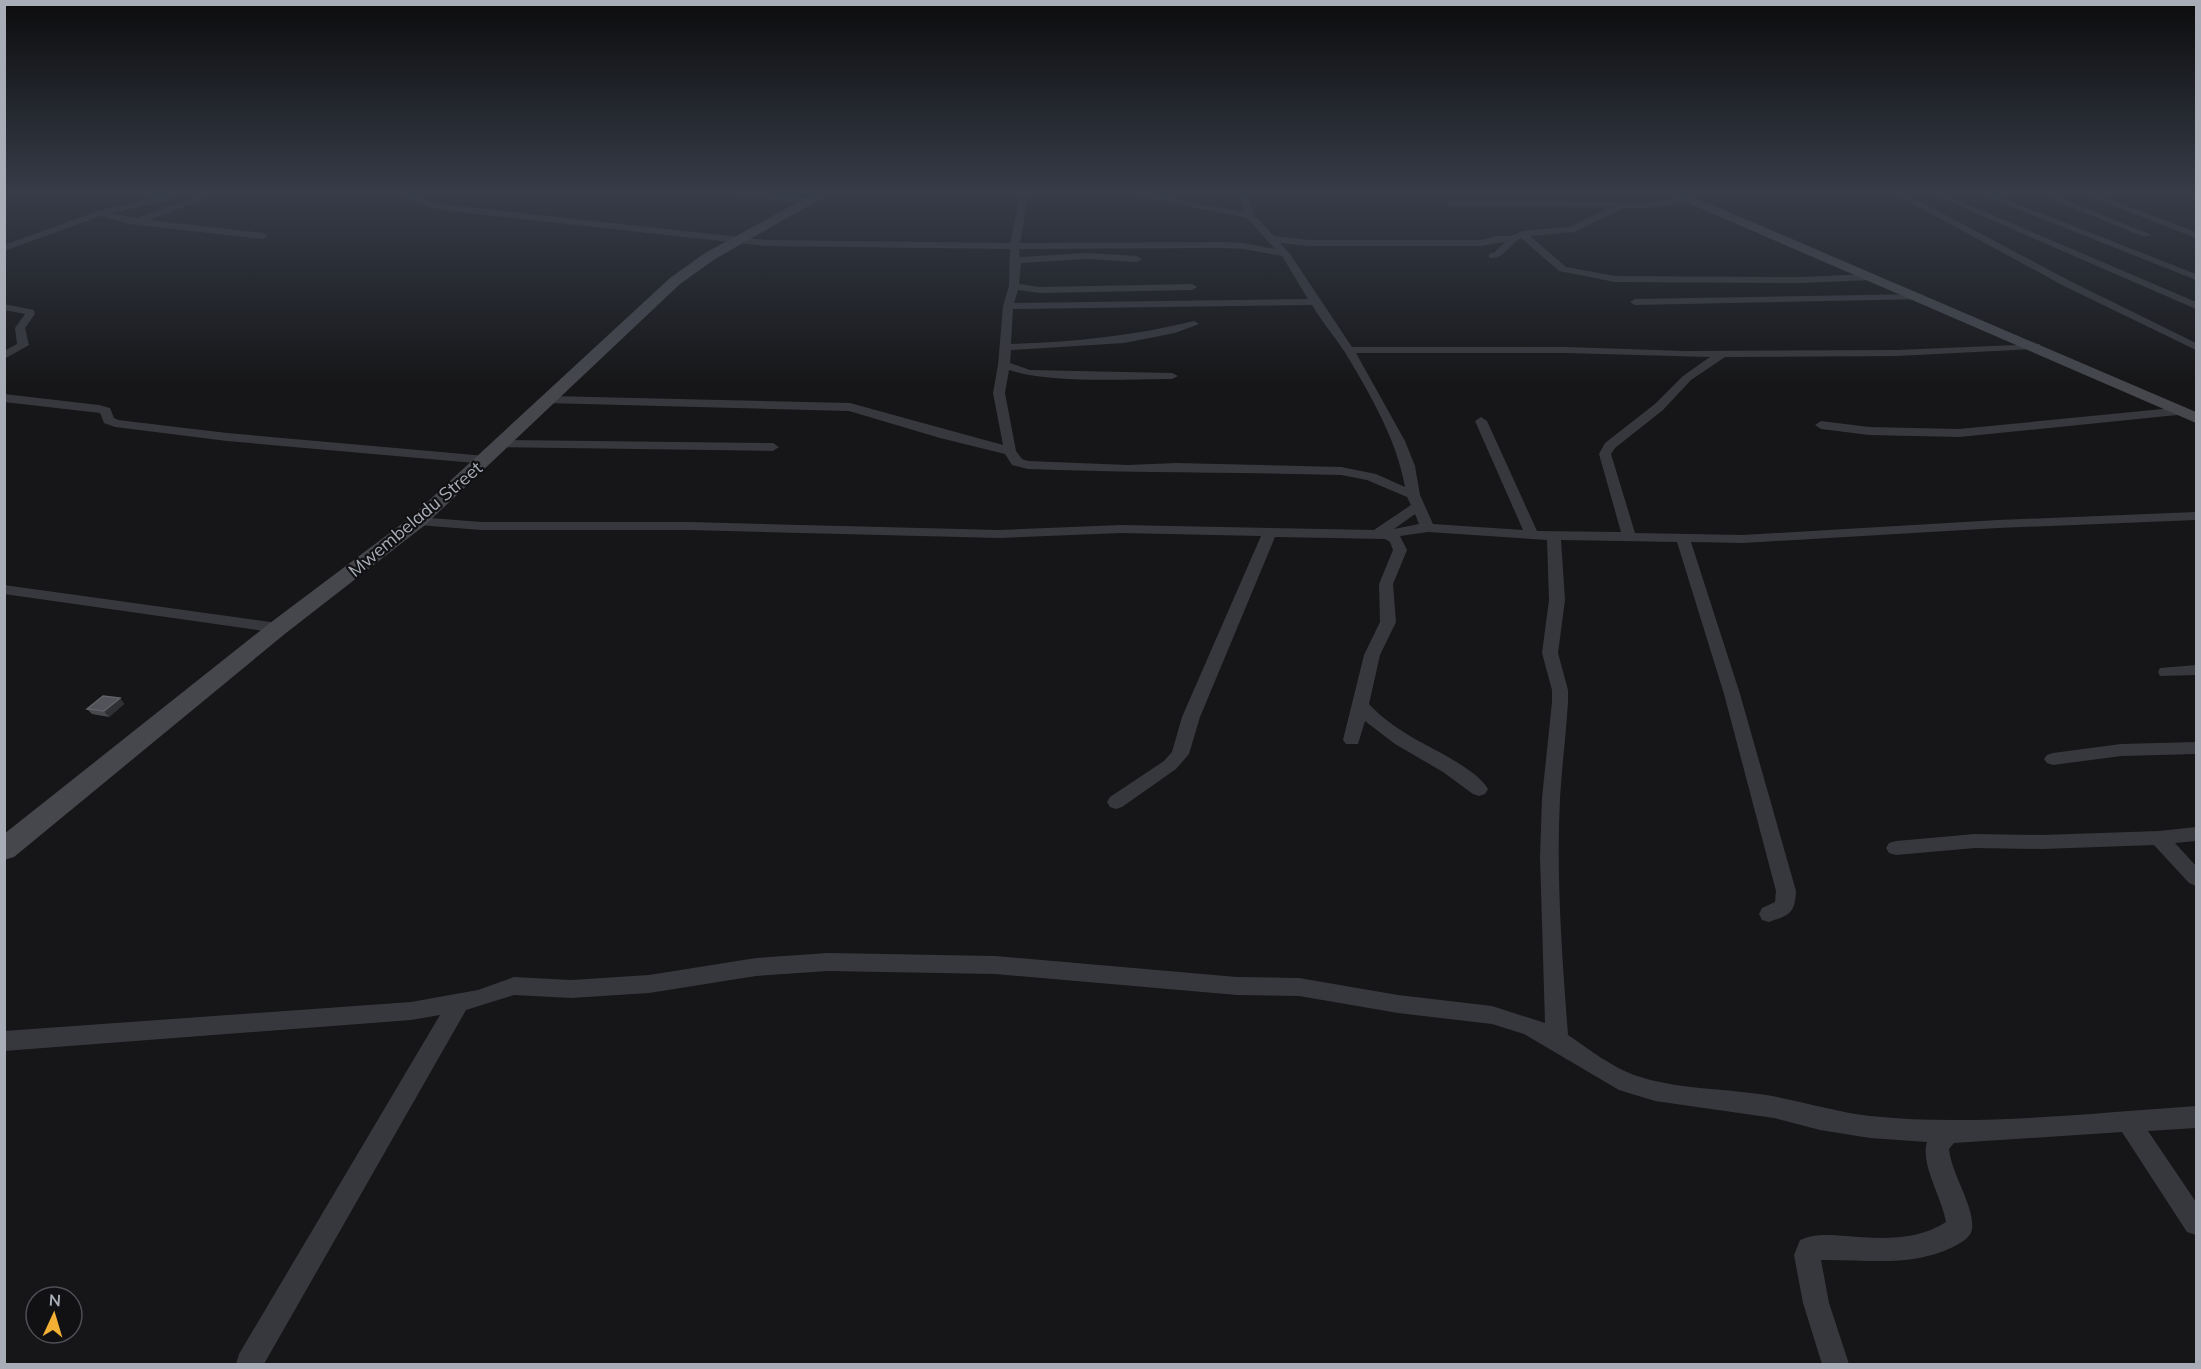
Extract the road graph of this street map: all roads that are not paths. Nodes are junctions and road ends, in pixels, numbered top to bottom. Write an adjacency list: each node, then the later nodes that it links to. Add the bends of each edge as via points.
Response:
1 (709, 257): 33 (street, Mwembeladu Street, via 637,315)
2 (1016, 257): 12 (street)
3 (1071, 257): 12 (street)
4 (1102, 257): 11 (street)
5 (1287, 257): 18 (street)
6 (1546, 257): 13 (street, via 1563,269 1615,279)
7 (1822, 257): 13 (street)
8 (2017, 257): 26 (street)
9 (2082, 257): 21 (street)
10 (2144, 257): 14 (street)
11 (1137, 259)
12 (1016, 260): 15 (street)
13 (1871, 277): 17 (street)
14 (2195, 277)
15 (1014, 286): 16 (street, via 1040,290); 20 (street)
16 (1192, 287)
17 (1920, 297): 19 (street); 24 (street)
18 (1315, 302): 20 (street); 27 (street)
19 (1635, 302)
20 (1008, 306): 25 (street)
21 (2196, 306)
22 (4, 307): 29 (street, via 30,312 20,328 23,345)
23 (1194, 324): 25 (street, via 1142,338 1069,346)
24 (2036, 346): 28 (street, via 1897,353); 34 (street)
25 (1005, 347): 30 (street)
26 (2196, 347)
27 (1350, 350): 28 (street); 41 (street, via 1399,441)
28 (1724, 353): 49 (street, via 1687,378 1605,454)
29 (4, 356)
30 (1004, 365): 31 (street, via 1046,374); 39 (street, via 999,393)
31 (1172, 376)
32 (4, 398): 40 (street, via 99,409 106,411 110,421 227,437)
33 (550, 400): 37 (street, Mwembeladu Street); 39 (street, via 861,409 944,435)
34 (2192, 415): 36 (street, via 1959,433 1869,431)
35 (1482, 421): 47 (street)
36 (1821, 425)
37 (500, 444): 38 (street); 40 (street, Mwembeladu Street)
38 (773, 447)
39 (1011, 450): 41 (street, via 1017,462 1028,465 1341,471 1371,477)
40 (486, 460): 43 (street, Mwembeladu Street)
41 (1415, 500): 44 (street); 46 (street)
42 (2196, 516): 50 (street, via 1784,538)
43 (418, 521): 45 (street, via 481,526 689,526 1000,534 1121,529); 52 (street, Mwembeladu Street)
44 (1428, 528): 46 (street); 47 (street)
45 (1270, 532): 46 (street); 60 (street, via 1191,717 1180,754)
46 (1383, 534): 55 (street, via 1396,540 1400,550 1386,584 1388,622 1372,655)
47 (1532, 535): 48 (street)
48 (1554, 536): 49 (street); 68 (street, via 1557,600 1550,653 1560,696 1551,798 1550,911)
49 (1629, 537): 50 (street)
50 (1683, 539): 66 (street, via 1728,682 1786,891 1785,906)
51 (4, 589): 52 (street)
52 (278, 628): 64 (street, Mwembeladu Street)
53 (2196, 670): 54 (street)
54 (2166, 672)
55 (1359, 704): 56 (street); 59 (street, via 1381,726)
56 (1352, 740)
57 (2196, 748): 58 (street, via 2121,750)
58 (2053, 759)
59 (1479, 789)
60 (1116, 802)
61 (2196, 834): 62 (street)
62 (2159, 838): 63 (street, via 1975,841); 65 (street)
63 (1896, 848)
64 (4, 850)
65 (2196, 878)
66 (1769, 914)
67 (458, 1004): 68 (street, via 514,986 650,984 768,966 828,962 995,965 1237,986 1299,987 1398,1005 1492,1015 1530,1026); 69 (street, via 411,1011); 74 (street)
68 (1557, 1040): 72 (street, via 1627,1083 1656,1091 1774,1107 1870,1127)
69 (4, 1041)
70 (2196, 1117): 71 (street)
71 (2129, 1123): 72 (street); 73 (street)
72 (1950, 1132): 75 (street, via 1940,1139 1937,1149 1960,1228 1948,1238 1908,1250 1809,1249 1816,1303)
73 (2196, 1223)
74 (249, 1365)
75 (1835, 1365)

